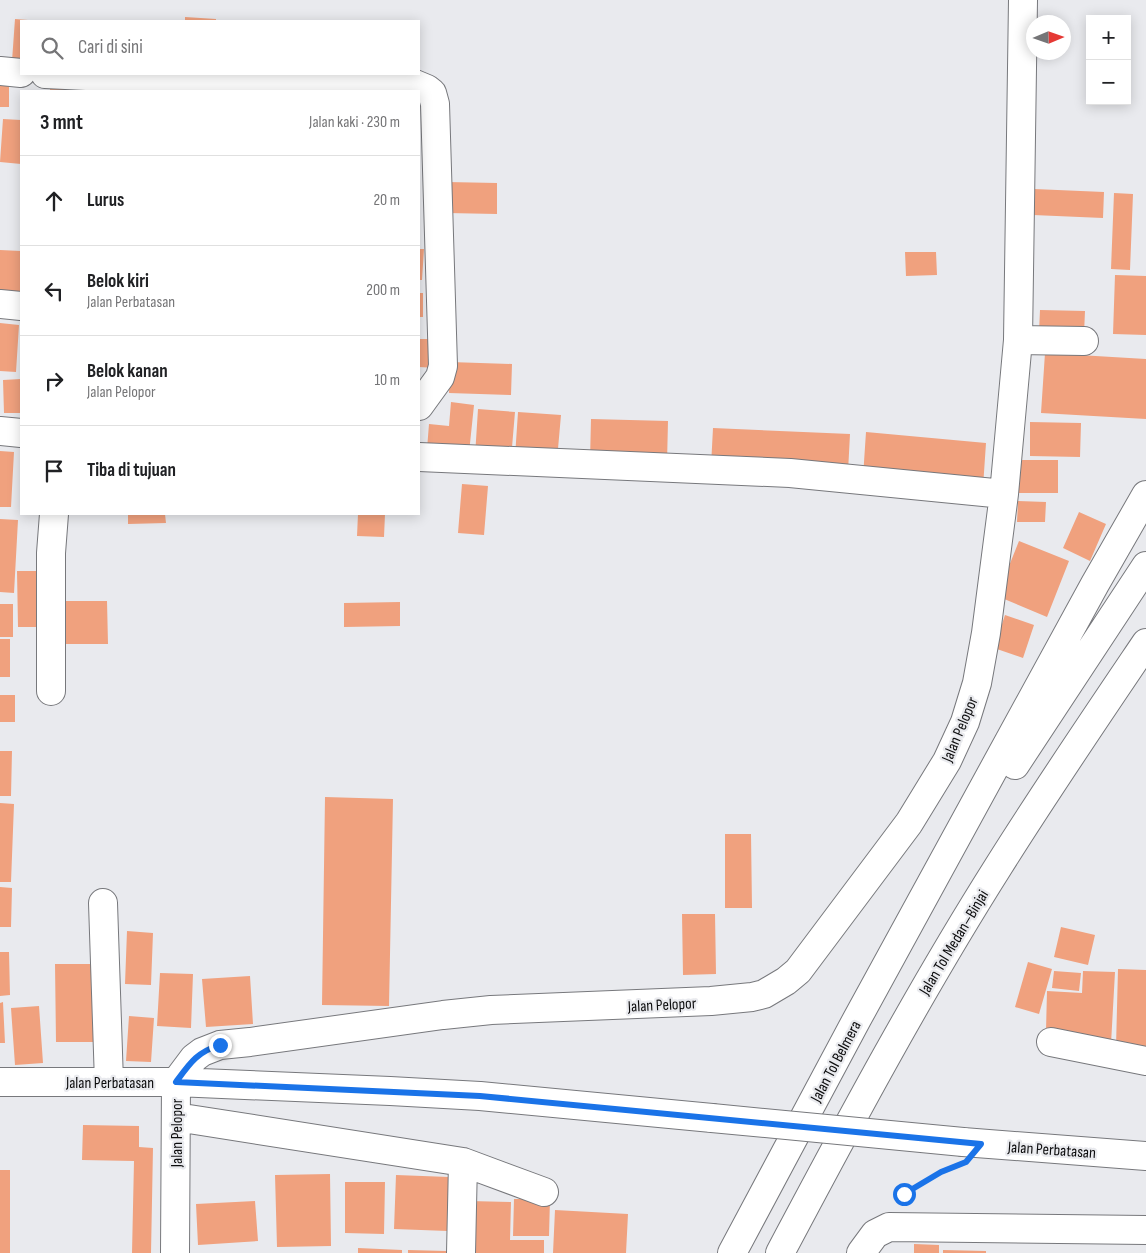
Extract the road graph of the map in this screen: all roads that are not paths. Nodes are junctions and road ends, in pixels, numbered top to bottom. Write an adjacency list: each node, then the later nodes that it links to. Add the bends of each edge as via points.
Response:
1 (1023, 0): 8 (main road, Jalan Pelopor)
2 (0, 72): 3 (main road)
3 (20, 72)
4 (66, 75): 7 (main road, via 273,85 395,83 415,84 427,89 432,93 435,104)
5 (0, 304): 6 (main road)
6 (20, 306)
7 (430, 328): 10 (main road, via 442,372)
8 (1018, 340): 9 (main road); 15 (main road, Jalan Pelopor)
9 (1084, 341)
10 (420, 405)
11 (0, 432): 12 (main road)
12 (20, 433)
13 (420, 457): 15 (main road, via 790,472)
14 (1146, 486): 19 (main road)
15 (1004, 494): 30 (main road, Jalan Pelopor, via 986,633 977,683 965,722 947,761 909,823 798,971 786,982 752,997 702,1002 491,1010 220,1045 194,1058)
16 (1146, 495): 19 (main road)
17 (54, 515): 22 (main road)
18 (1146, 566): 25 (main road, via 1026,747)
19 (1095, 584): 25 (main road)
20 (1146, 643): 23 (main road, Jalan Tol Medan–Binjai)
21 (1146, 651): 23 (main road)
22 (51, 691)
23 (1099, 712): 39 (main road, Jalan Tol Medan–Binjai, via 997,868 931,977)
24 (103, 903): 29 (main road)
25 (882, 975): 38 (main road, Jalan Tol Belmera)
26 (1051, 1042): 27 (main road)
27 (1146, 1061)
28 (0, 1082): 29 (main road, Jalan Perbatasan)
29 (109, 1082): 30 (main road, Jalan Perbatasan)
30 (176, 1082): 31 (main road, Jalan Pelopor); 32 (main road, Jalan Perbatasan, bridge, via 480,1096)
31 (176, 1117): 33 (main road); 36 (main road, Jalan Pelopor)
32 (1146, 1156)
33 (463, 1162): 34 (main road); 37 (main road)
34 (544, 1192)
35 (1146, 1230): 40 (main road, via 889,1227 875,1234)
36 (175, 1253)
37 (461, 1253)
38 (732, 1253)
39 (780, 1253)
40 (861, 1253)

